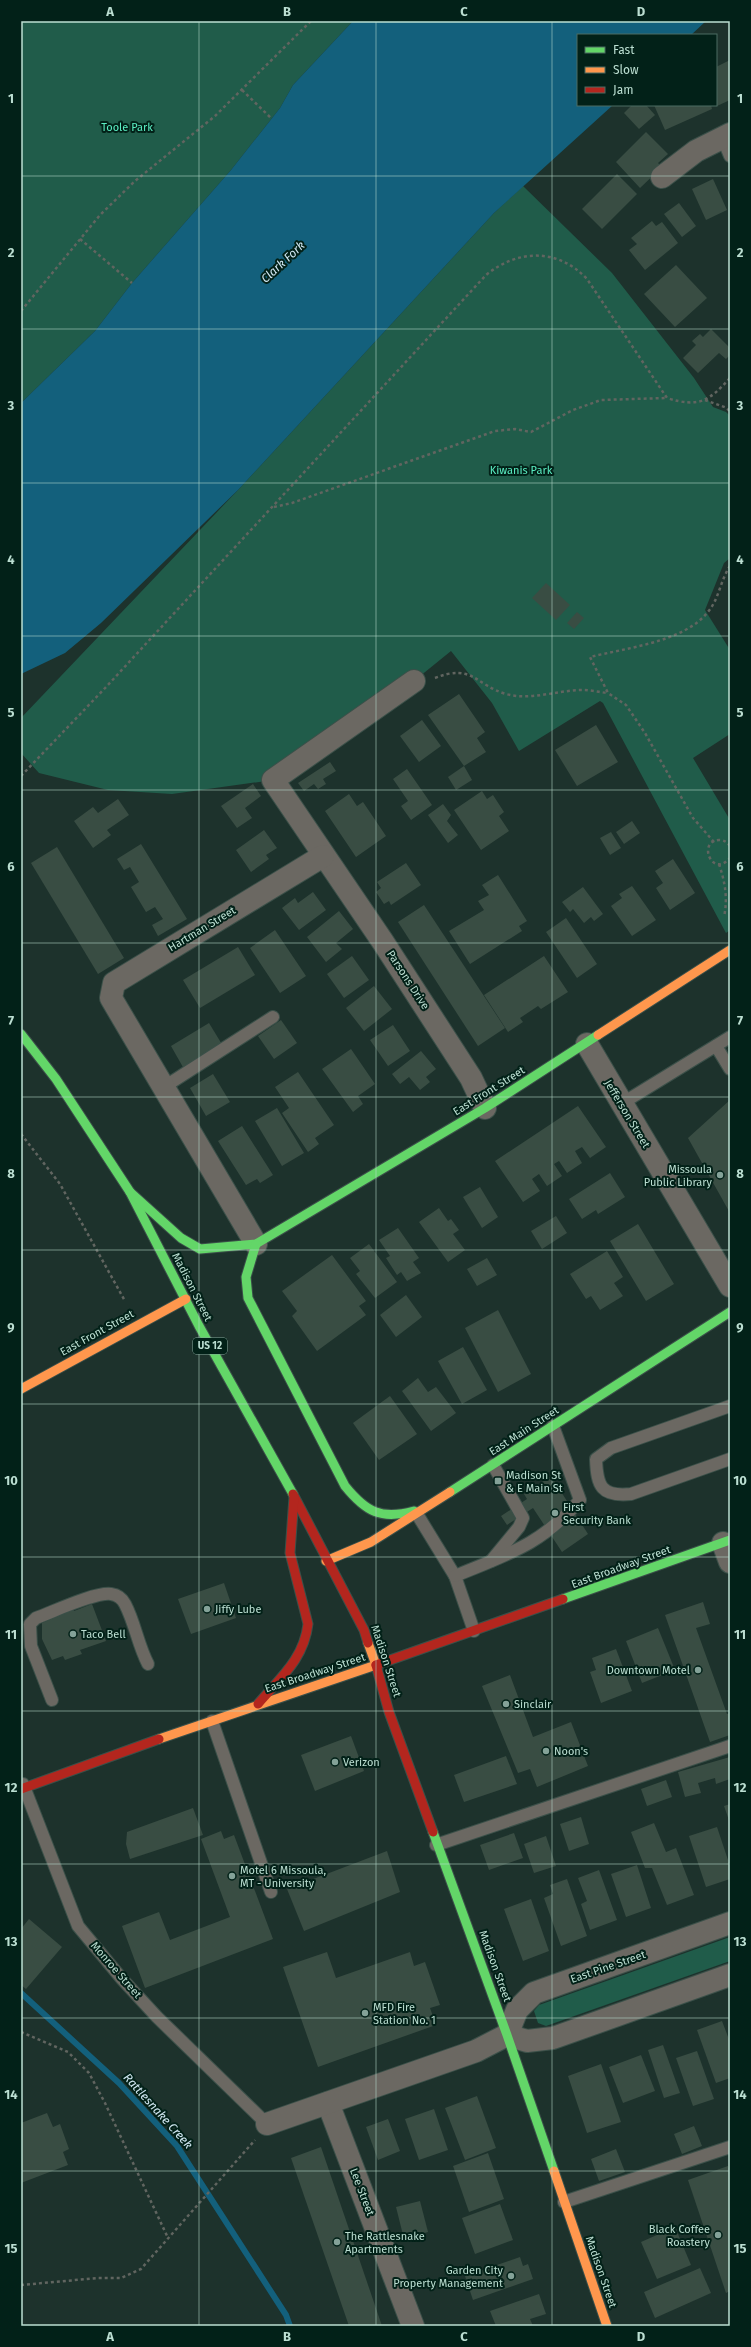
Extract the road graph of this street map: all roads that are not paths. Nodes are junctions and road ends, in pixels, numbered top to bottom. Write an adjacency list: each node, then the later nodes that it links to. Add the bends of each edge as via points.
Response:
1 (727, 142): 2 (street, via 696,151)
2 (662, 177)
3 (411, 683): 4 (street, via 273,780)
4 (324, 856): 12 (street, Hartman Street, via 114,983 111,998); 14 (street, Parsons Drive, via 471,1078)
5 (730, 950): 9 (main road, East Front Street)
6 (273, 1017): 12 (lane)
7 (21, 1034): 15 (main road, Madison Street / US 12, via 61,1086)
8 (730, 1038): 10 (lane)
9 (587, 1044): 13 (street, Jefferson Street); 14 (main road, East Front Street)
10 (716, 1046): 11 (lane); 13 (lane)
11 (730, 1069)
12 (164, 1087): 16 (street, Hartman Street)
13 (621, 1104): 17 (street, Jefferson Street)
14 (485, 1108): 16 (main road, East Front Street)
15 (130, 1192): 16 (main road, via 181,1238 200,1249); 18 (main road, Madison Street / US 12)
16 (256, 1244): 26 (main road, via 247,1270 245,1284 248,1298 345,1486 362,1506 376,1514 400,1515)
17 (730, 1286)
18 (186, 1299): 20 (main road, East Front Street); 25 (main road, Madison Street / US 12)
19 (730, 1312): 22 (main road, East Main Street)
20 (21, 1389)
21 (730, 1406): 23 (lane, via 611,1448 596,1459 597,1478 605,1490 615,1496 631,1494)
22 (554, 1426): 24 (main road, East Main Street); 30 (lane, via 580,1500 549,1532 529,1545)
23 (730, 1459)
24 (493, 1465): 26 (main road, East Main Street); 30 (lane, via 523,1518 519,1527)
25 (294, 1497): 29 (main road, Madison Street / US 12); 36 (main road, via 290,1553 308,1624 308,1634 301,1656)
26 (429, 1506): 27 (main road, East Main Street)
27 (417, 1514): 29 (main road, East Main Street, via 371,1542); 31 (lane)
28 (728, 1548): 32 (main road, East Broadway Street)
29 (326, 1561): 34 (main road, Madison Street / US 12, via 364,1630)
30 (490, 1562): 31 (lane)
31 (454, 1576): 32 (lane)
32 (474, 1631): 34 (main road, East Broadway Street)
33 (148, 1664): 35 (lane, via 141,1652 126,1605 120,1597 112,1594 98,1595 36,1618 30,1624 31,1646)
34 (376, 1665): 36 (main road, East Broadway Street); 40 (main road, Madison Street, via 389,1712)
35 (52, 1700)
36 (258, 1704): 37 (main road, East Broadway Street)
37 (212, 1721): 39 (main road, East Broadway Street); 41 (lane)
38 (730, 1746): 40 (lane)
39 (22, 1785): 46 (lane, Monroe Street, via 78,1926 157,2017)
40 (436, 1845): 44 (main road, Madison Street)
41 (271, 1892)
42 (730, 1924): 44 (street, East Pine Street, via 534,1993 517,2010)
43 (730, 1974): 44 (street, via 553,2038 527,2041)
44 (507, 2035): 45 (street, via 476,2051); 48 (main road, Madison Street)
45 (328, 2103): 46 (street); 49 (street, Lee Street)
46 (267, 2124)
47 (730, 2147): 48 (lane)
48 (564, 2202): 50 (main road, Madison Street)
49 (413, 2326)
50 (607, 2326)

